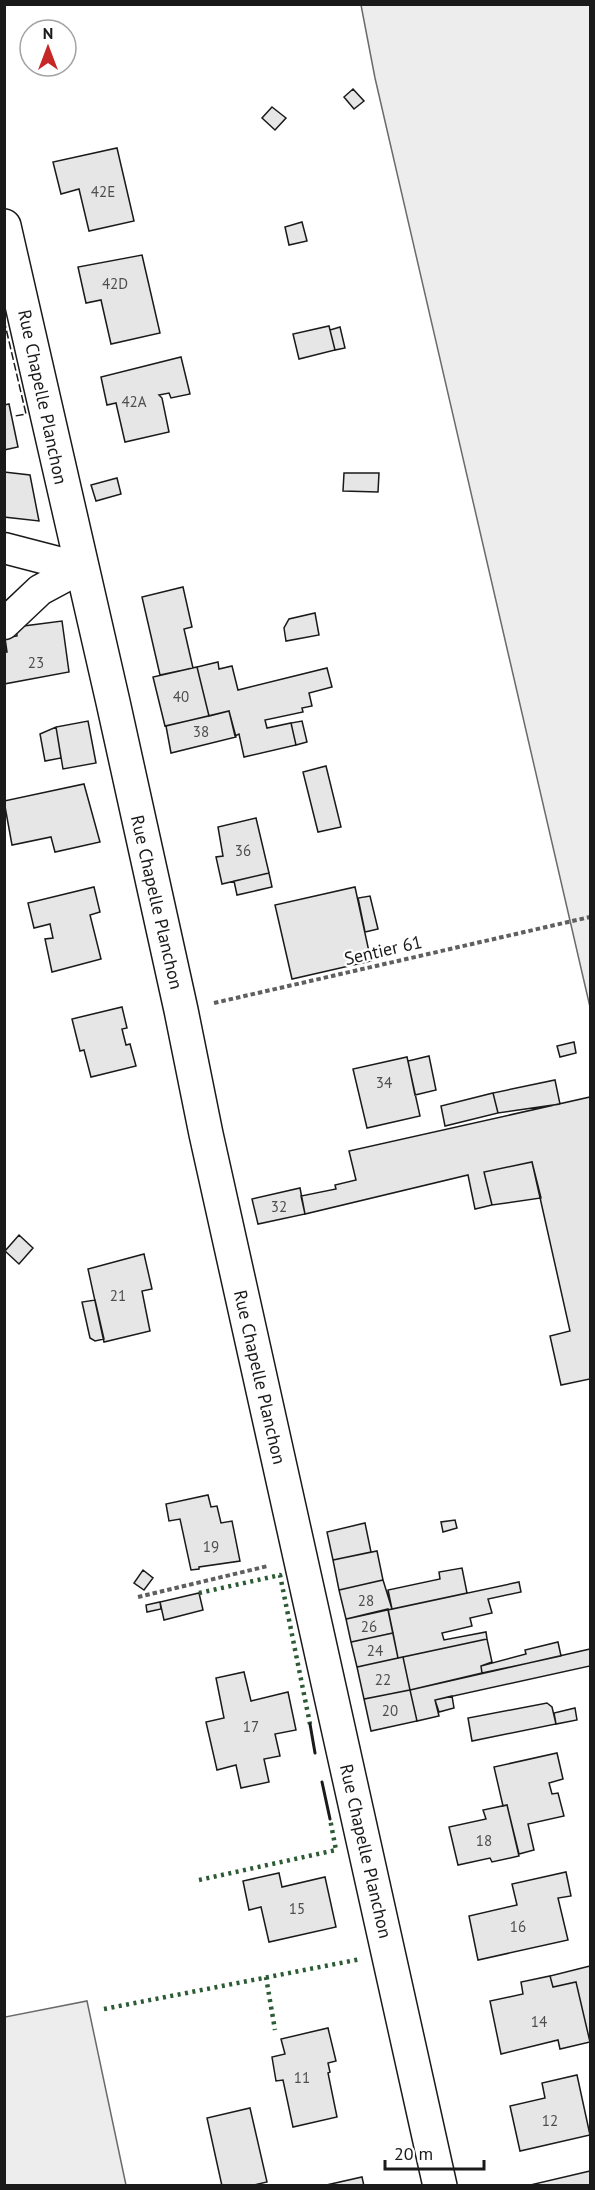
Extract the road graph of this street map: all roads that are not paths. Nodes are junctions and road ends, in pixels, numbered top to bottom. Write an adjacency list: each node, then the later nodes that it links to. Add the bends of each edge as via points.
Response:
1 (4, 226): 3 (street, Rue Chapelle Planchon)
2 (4, 548): 3 (street)
3 (81, 568): 4 (street, via 40,590); 5 (street, Rue Chapelle Planchon)
4 (4, 624)
5 (440, 2186)

